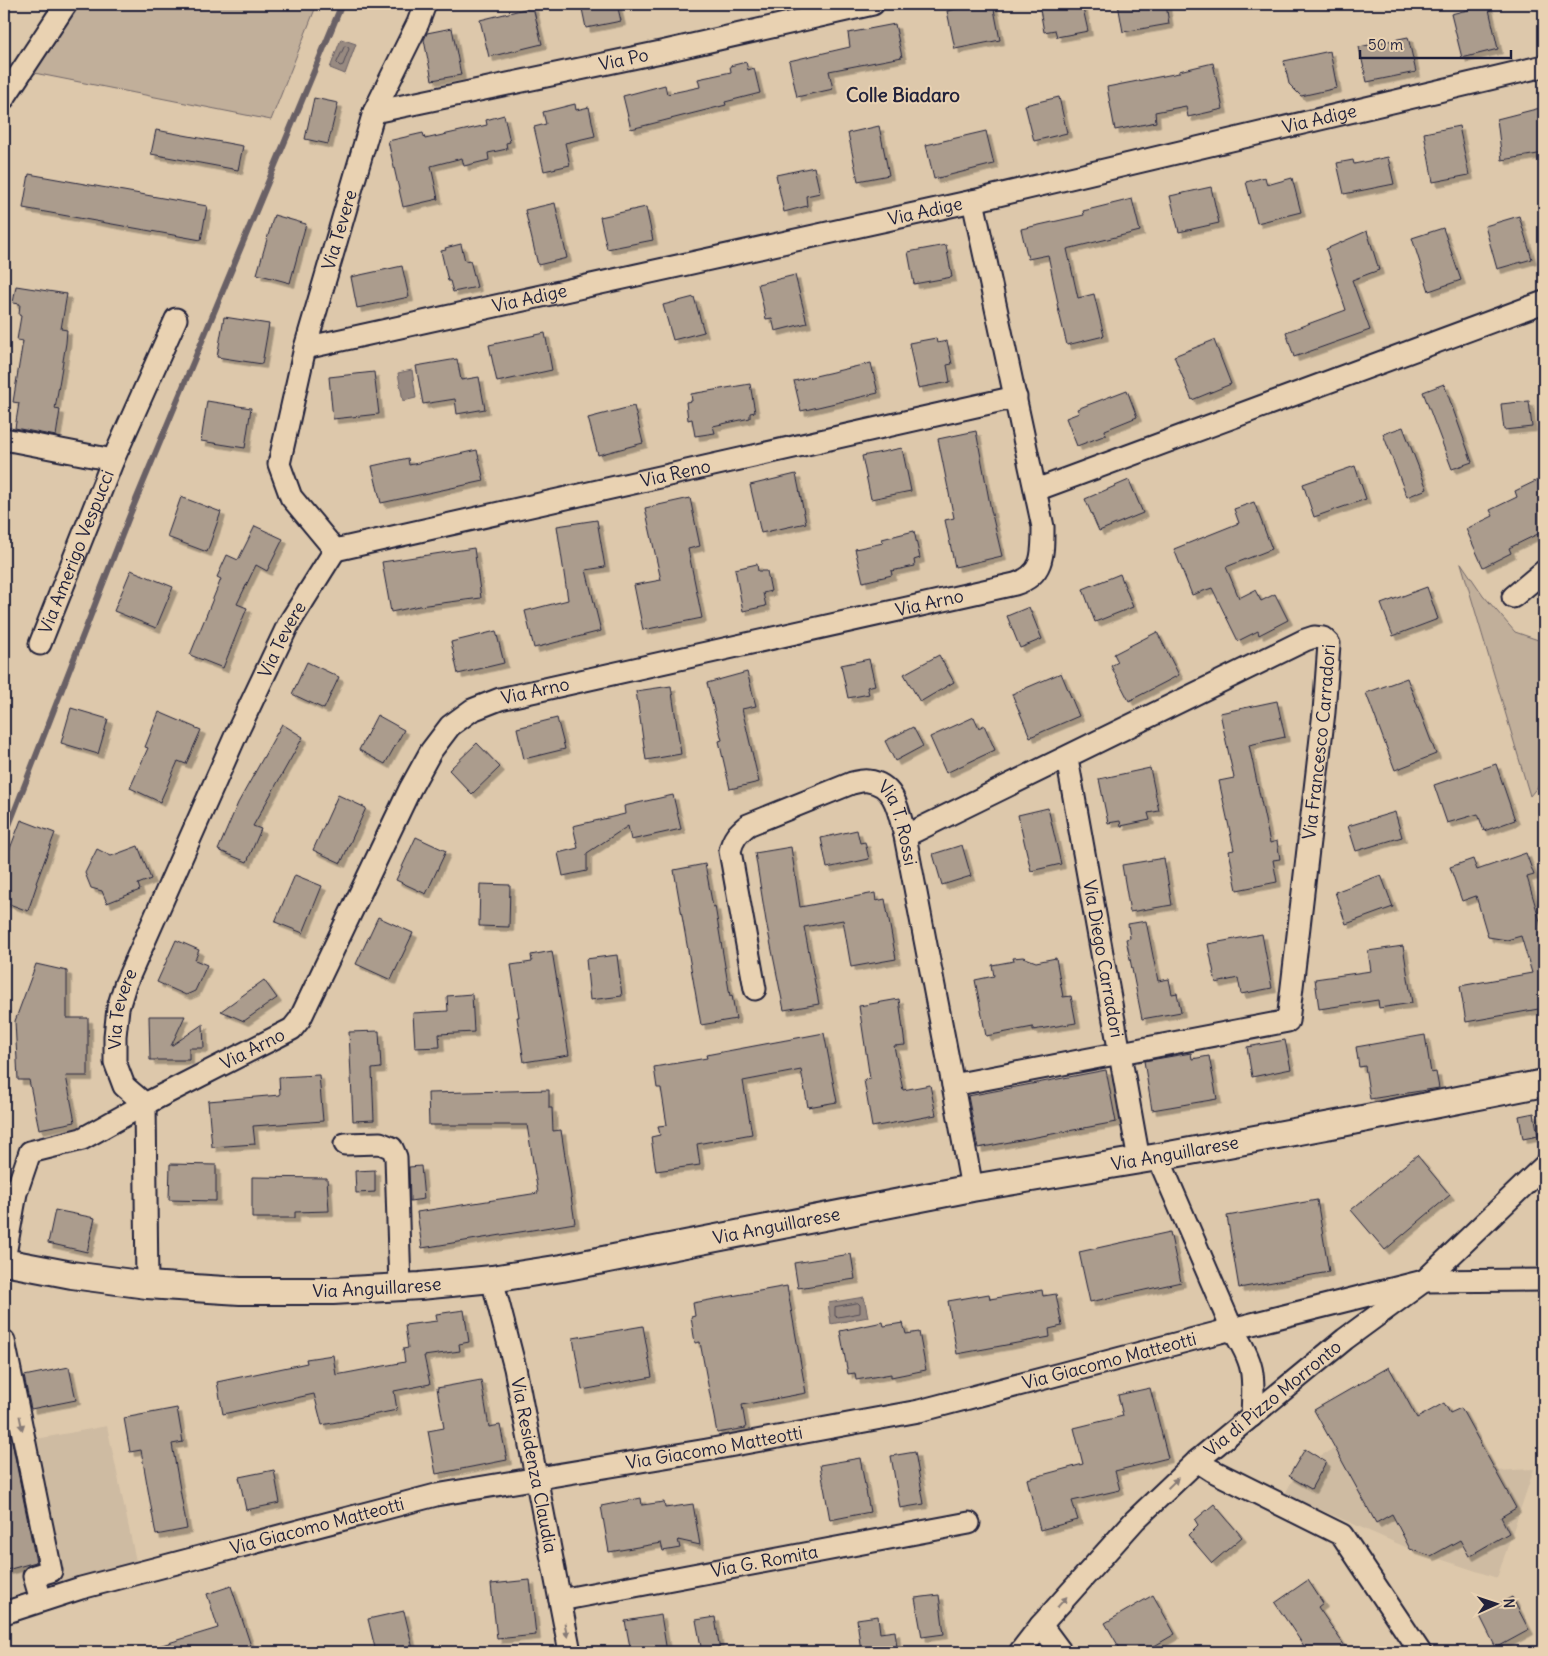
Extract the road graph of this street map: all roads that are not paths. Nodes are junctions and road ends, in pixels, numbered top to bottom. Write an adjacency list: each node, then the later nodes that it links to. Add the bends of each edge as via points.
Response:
1 (66, 4): 5 (street)
2 (425, 4): 6 (street, Via Tevere)
3 (873, 4): 6 (street, Via Po)
4 (1544, 66): 7 (street, Via Adige)
5 (4, 98)
6 (374, 112): 10 (street, Via Tevere)
7 (973, 201): 10 (street, Via Adige); 11 (street, Via Arno)
8 (1544, 302): 14 (street)
9 (176, 319): 13 (street, Via Amerigo Vespucci)
10 (305, 348): 15 (street, Via Tevere, via 279,464 292,497)
11 (1016, 397): 14 (street, Via Arno); 15 (street, Via Reno)
12 (4, 439): 13 (street, Via Amerigo Vespucci)
13 (113, 460): 18 (street, Via Amerigo Vespucci)
14 (1036, 490): 25 (street, Via Arno, via 1043,544 1034,574 1027,580 500,699 472,710 450,726 431,751 300,1019 292,1029)
15 (335, 550): 25 (street, Via Tevere, via 288,625 125,985 118,1008 116,1062 124,1086)
16 (1544, 571): 17 (street)
17 (1513, 597)
18 (40, 644)
19 (1067, 758): 20 (street, Via Francesco Carradori); 22 (street, Via Diego Carradori); 22 (street, Via Francesco Carradori, via 1305,640 1323,638 1329,644 1288,1020)
20 (905, 836): 21 (street, Via T. Rossi, via 892,795 883,786 868,781 852,782 748,825 737,833 730,851); 24 (street, Via T. Rossi)
21 (754, 989)
22 (1120, 1053): 24 (street); 27 (street, Via Diego Carradori)
23 (1544, 1083): 27 (main road, Via Anguillarese)
24 (953, 1085): 29 (street, Via T. Rossi)
25 (145, 1104): 30 (street, Via Arno, via 82,1139 30,1152 16,1193); 34 (street)
26 (345, 1144): 35 (street, via 380,1143 392,1148 396,1157)
27 (1149, 1158): 29 (main road, Via Anguillarese); 36 (street, Via Diego Carradori)
28 (1544, 1166): 33 (street, Via di Pizzo Morronto)
29 (972, 1188): 31 (main road, Via Anguillarese)
30 (4, 1261): 34 (main road, Via Anguillarese)
31 (492, 1279): 35 (main road, Via Anguillarese); 40 (street, Via Residenza Claudia, via 515,1368)
32 (1544, 1280): 33 (street, Via Giacomo Matteotti)
33 (1424, 1281): 36 (street, Via Giacomo Matteotti); 38 (street, Via di Pizzo Morronto, via 1345,1339)
34 (147, 1286): 35 (main road, Via Anguillarese, via 240,1291)
35 (400, 1287)
36 (1232, 1329): 38 (street, Via Diego Carradori, via 1251,1364 1254,1381); 40 (street, Via Giacomo Matteotti, via 919,1411)
37 (4, 1340): 42 (street, one-way to 42, via 51,1571 34,1576)
38 (1252, 1416): 39 (street, Via di Pizzo Morronto)
39 (1197, 1461): 45 (street, Via di Pizzo Morronto, one-way to 39, via 1135,1520); 49 (street, via 1342,1535)
40 (537, 1479): 42 (street, Via Giacomo Matteotti, via 436,1495); 43 (street, Via Residenza Claudia)
41 (969, 1523): 43 (street, Via G. Romita)
42 (41, 1600): 44 (street, Via Giacomo Matteotti)
43 (560, 1600): 46 (street, Via Residenza Claudia, one-way to 46)
44 (4, 1612)
45 (1041, 1625): 47 (street, Via di Pizzo Morronto); 48 (street)
46 (570, 1652)
47 (1020, 1652)
48 (1061, 1652)
49 (1420, 1652)

